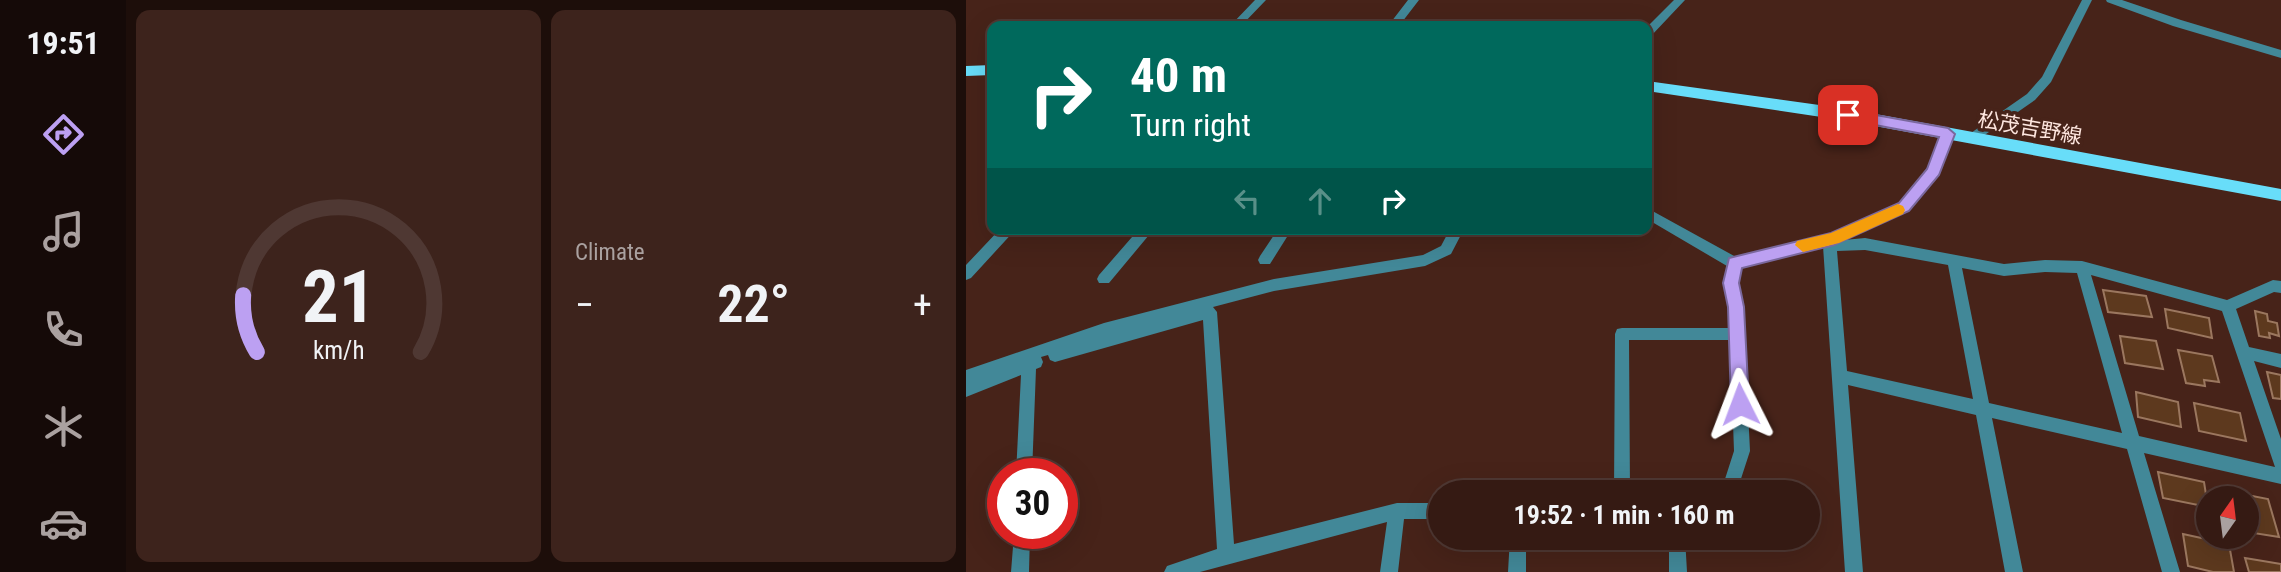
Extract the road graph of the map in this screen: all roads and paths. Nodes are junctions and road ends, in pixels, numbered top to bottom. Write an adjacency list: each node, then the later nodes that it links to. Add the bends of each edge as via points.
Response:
1 (1261, 0): 6 (street)
2 (1415, 0): 7 (street)
3 (1680, 0): 8 (street)
4 (2087, 0): 14 (street, via 2047,79 2031,97)
5 (2111, 0): 9 (street)
6 (1241, 21)
7 (1397, 21)
8 (1652, 28)
9 (2281, 54)
10 (987, 70): 11 (main road)
11 (966, 71)
12 (1652, 87): 13 (main road, 松茂吉野線)
13 (1948, 134): 14 (main road, 松茂吉野線); 21 (street, via 1934,172 1904,207)
14 (1972, 138): 15 (main road, 松茂吉野線)
15 (2281, 195)
16 (1652, 216): 24 (street)
17 (1003, 235): 26 (street)
18 (1142, 235): 27 (street)
19 (1281, 235): 23 (street)
20 (1454, 235): 34 (street, via 1446,250 1424,260 1274,285 1104,329)
21 (1832, 242): 22 (street); 24 (street); 35 (street)
22 (1954, 260): 25 (street, via 2004,270); 37 (street)
23 (1265, 261)
24 (1735, 263): 30 (street, via 1731,283)
25 (2082, 267): 29 (street); 38 (street)
26 (966, 274)
27 (1104, 279)
28 (2281, 287): 29 (street, via 2273,286)
29 (2228, 306): 31 (street)
30 (1737, 334): 42 (street, via 1622,334); 43 (street, via 1742,451)
31 (2244, 352): 32 (street); 40 (street)
32 (2281, 361)
33 (1029, 365): 36 (street); 39 (street); 49 (street, via 1210,312)
34 (966, 377)
35 (1841, 377): 37 (street); 56 (street)
36 (966, 390)
37 (1983, 409): 38 (street); 57 (street)
38 (2133, 443): 41 (street); 58 (street)
39 (1025, 458)
40 (2281, 462)
41 (2281, 476)
42 (1622, 480)
43 (1733, 480)
44 (1397, 511): 45 (street); 49 (street); 53 (street)
45 (1428, 511)
46 (1021, 549): 51 (street)
47 (1518, 550): 54 (street)
48 (1677, 550): 55 (street)
49 (1226, 555): 50 (street)
50 (1194, 569): 52 (street)
51 (1020, 572)
52 (1173, 572)
53 (1389, 572)
54 (1517, 572)
55 (1678, 572)
56 (1854, 572)
57 (2014, 572)
58 (2171, 572)

